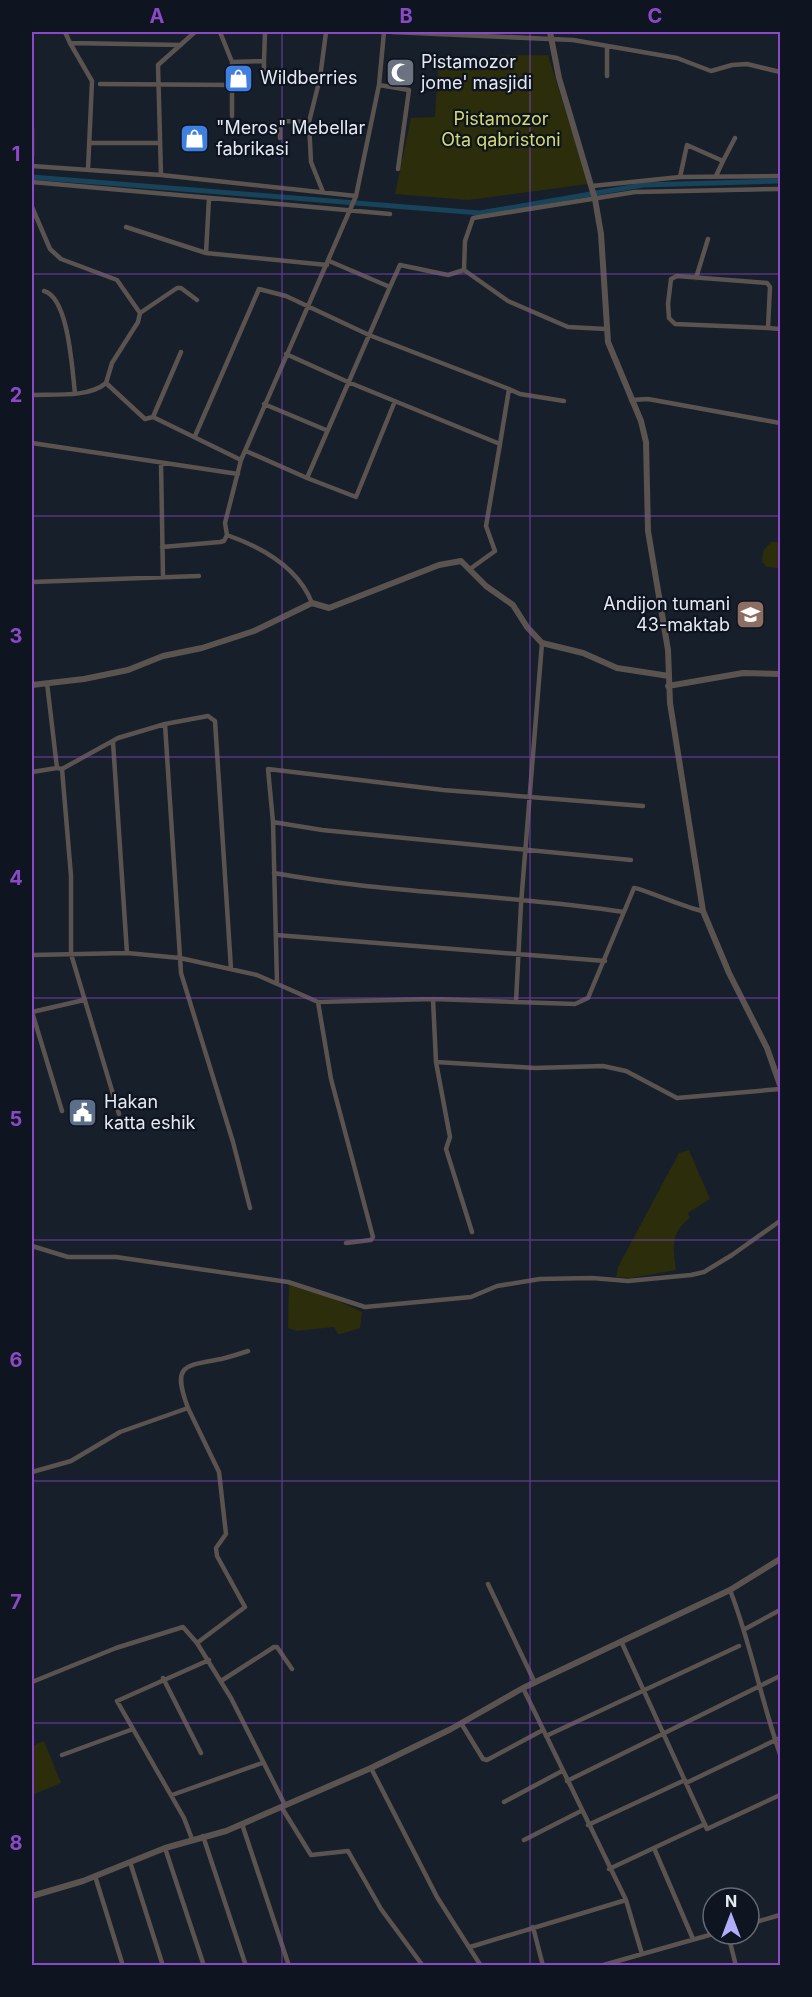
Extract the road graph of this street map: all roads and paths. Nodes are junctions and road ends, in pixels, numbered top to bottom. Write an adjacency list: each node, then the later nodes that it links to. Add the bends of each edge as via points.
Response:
1 (65, 32): 10 (street)
2 (195, 32): 11 (street)
3 (220, 32): 13 (street)
4 (265, 32): 14 (street)
5 (326, 32): 23 (street)
6 (384, 32): 21 (street)
7 (392, 32): 9 (street)
8 (550, 32): 9 (street)
9 (552, 39): 12 (street); 39 (street, via 559,78)
10 (70, 43): 11 (street); 27 (street, via 92,81)
11 (181, 45): 19 (street, via 158,65)
12 (607, 47): 15 (street, via 677,58 711,71 747,64); 16 (street)
13 (232, 62): 14 (street); 20 (street)
14 (264, 62): 17 (street)
15 (780, 72)
16 (607, 76)
17 (264, 83)
18 (100, 84): 19 (street)
19 (159, 84): 20 (street); 28 (street)
20 (233, 85): 22 (street)
21 (379, 85): 32 (street, via 410,90); 42 (street)
22 (232, 116)
23 (309, 122): 25 (street, via 280,121); 41 (street, via 311,162)
24 (32, 128): 29 (street)
25 (280, 138)
26 (735, 138): 30 (street)
27 (90, 143): 28 (street); 33 (street)
28 (160, 143): 34 (street)
29 (32, 156)
30 (723, 161): 35 (street); 37 (street, via 687,145)
31 (32, 166): 33 (street)
32 (398, 169)
33 (88, 170): 34 (street)
34 (161, 175): 41 (street)
35 (716, 176): 36 (street); 37 (street)
36 (780, 176)
37 (680, 177): 39 (street)
38 (32, 182): 43 (street)
39 (592, 187): 44 (street)
40 (780, 189): 44 (street, via 654,191)
41 (323, 192): 42 (street)
42 (356, 196): 46 (street)
43 (209, 198): 46 (street); 50 (street)
44 (595, 198): 52 (street, via 473,218 465,241); 61 (street)
45 (32, 207): 58 (street, via 50,249 61,259 117,280)
46 (351, 209): 47 (street); 51 (street)
47 (390, 214)
48 (126, 227): 50 (street)
49 (708, 239): 53 (street)
50 (206, 253): 51 (street)
51 (328, 263): 54 (street); 57 (street)
52 (464, 270): 54 (street, via 448,275 400,265); 61 (street, via 507,301 568,327)
53 (696, 278): 59 (street, via 769,284); 59 (street, via 671,279 668,304 672,322)
54 (390, 287): 62 (street)
55 (44, 291): 68 (street, via 59,307 69,344)
56 (197, 300): 58 (street, via 177,288)
57 (308, 308): 62 (street); 64 (street); 77 (street, via 286,296 256,291)
58 (140, 313): 66 (street)
59 (768, 328): 60 (street)
60 (780, 328)
61 (606, 329): 70 (street, via 613,358)
62 (369, 335): 65 (street); 67 (street)
63 (181, 352): 74 (street)
64 (286, 354): 65 (street); 73 (street)
65 (348, 382): 71 (street); 76 (street)
66 (105, 383): 68 (street); 74 (street, via 142,417)
67 (509, 389): 72 (street); 79 (street)
68 (75, 393): 69 (street)
69 (32, 395)
70 (631, 400): 75 (street, via 648,399); 94 (street, via 646,442 648,531)
71 (395, 401): 79 (street); 84 (street, via 356,497)
72 (564, 401)
73 (264, 404): 76 (street); 80 (street)
74 (153, 417): 77 (street)
75 (780, 423)
76 (326, 430): 84 (street)
77 (195, 436): 81 (street)
78 (32, 443): 82 (street)
79 (500, 444): 87 (street, via 486,525 495,551)
80 (246, 452): 81 (street); 84 (street)
81 (241, 460): 83 (street)
82 (161, 463): 83 (street); 86 (street)
83 (238, 474): 85 (street, via 225,523)
84 (307, 478)
85 (226, 535): 86 (street, via 220,542); 91 (street, via 258,546 277,560 295,576)
86 (162, 547): 89 (street)
87 (470, 569): 91 (street, via 455,561 329,608); 92 (street, via 513,605)
88 (199, 576): 89 (street)
89 (163, 577): 90 (street)
90 (32, 582)
91 (312, 603): 95 (street, via 254,631 202,648 144,661 117,672)
92 (542, 643): 94 (street, via 583,653 617,668); 102 (street)
93 (780, 674): 97 (street, via 743,673)
94 (669, 676): 97 (street)
95 (47, 683): 96 (street); 100 (street)
96 (32, 685)
97 (668, 686): 109 (street)
98 (165, 724): 99 (street); 116 (street); 118 (street, via 208,716 216,721)
99 (113, 742): 100 (street); 112 (street)
100 (60, 768): 101 (street); 113 (street, via 71,876)
101 (32, 772)
102 (532, 797): 103 (street); 104 (street, via 269,769); 105 (street)
103 (644, 806)
104 (273, 822): 105 (street); 107 (street)
105 (527, 850): 106 (street); 108 (street)
106 (631, 860)
107 (274, 873): 108 (street, via 323,882); 111 (street)
108 (523, 901): 110 (street); 114 (street)
109 (703, 911): 110 (street, via 658,898 638,887 631,892); 125 (street, via 767,1048)
110 (624, 912): 117 (street)
111 (276, 934): 114 (street); 119 (street)
112 (127, 953): 113 (street); 116 (street)
113 (71, 954): 115 (street); 121 (street)
114 (517, 954): 117 (street); 123 (street)
115 (32, 955)
116 (180, 958): 118 (street); 128 (street, via 181,973)
117 (605, 962): 123 (street, via 584,1002)
118 (231, 969): 119 (street)
119 (277, 983): 122 (street)
120 (433, 999): 122 (street); 123 (street); 124 (street)
121 (84, 1000): 126 (street, via 32,1012); 127 (street)
122 (318, 1002): 131 (street, via 331,1079 373,1237)
123 (516, 1002)
124 (436, 1062): 125 (street, via 535,1068 603,1066 626,1071 677,1098); 130 (street, via 450,1137 446,1149)
125 (780, 1087)
126 (62, 1111)
127 (119, 1114)
128 (250, 1208)
129 (780, 1221): 132 (street, via 704,1272 691,1275 628,1281 540,1279 497,1287 471,1297 365,1307 288,1282 116,1257 68,1257)
130 (472, 1232)
131 (346, 1243)
132 (32, 1246)
133 (248, 1351): 134 (street, via 184,1369 181,1375)
134 (188, 1408): 135 (street, via 120,1432 71,1461); 142 (street, via 219,1472 226,1534 216,1548 217,1556 245,1607)
135 (32, 1472)
136 (780, 1559): 138 (street)
137 (488, 1584): 150 (street)
138 (730, 1590): 140 (street); 141 (street)
139 (780, 1610): 140 (street)
140 (745, 1629): 152 (street)
141 (621, 1641): 150 (street); 153 (street)
142 (197, 1643): 144 (street); 149 (street, via 183,1627 116,1648)
143 (739, 1646): 153 (street)
144 (209, 1659): 147 (street); 148 (street)
145 (292, 1669): 148 (street, via 274,1647)
146 (780, 1676): 152 (street)
147 (163, 1678): 155 (street, via 117,1701); 159 (street)
148 (221, 1681): 162 (street)
149 (32, 1682)
150 (535, 1683): 151 (street)
151 (523, 1688): 154 (street); 156 (street)
152 (759, 1689): 157 (street); 158 (street)
153 (643, 1690): 156 (street); 157 (street)
154 (461, 1724): 156 (street, via 487,1760); 163 (street)
155 (133, 1729): 161 (street); 167 (street)
156 (544, 1733): 164 (street)
157 (664, 1735): 165 (street); 166 (street)
158 (778, 1740): 160 (street); 166 (street)
159 (201, 1753)
160 (780, 1754)
161 (62, 1755)
162 (262, 1763): 167 (street); 170 (street)
163 (371, 1768): 170 (street); 191 (street, via 438,1897)
164 (562, 1771): 165 (street); 169 (street)
165 (567, 1781): 171 (street)
166 (686, 1781): 173 (street); 174 (street)
167 (172, 1795): 176 (street)
168 (780, 1796): 173 (street, via 707,1829)
169 (504, 1802)
170 (284, 1807): 172 (street); 199 (street, via 311,1855 348,1851 381,1909)
171 (581, 1811): 174 (street); 177 (street)
172 (242, 1824): 175 (street); 198 (street)
173 (705, 1824): 179 (street)
174 (588, 1825): 181 (street)
175 (202, 1836): 176 (street); 197 (street)
176 (192, 1839): 178 (street)
177 (524, 1840)
178 (165, 1848): 180 (street); 196 (street)
179 (654, 1848): 181 (street); 189 (street)
180 (130, 1862): 182 (street); 195 (street)
181 (609, 1869): 184 (street)
182 (95, 1876): 183 (street); 194 (street)
183 (32, 1896)
184 (626, 1900): 187 (street); 192 (street)
185 (780, 1915): 186 (street)
186 (761, 1921)
187 (533, 1927): 191 (street); 201 (street)
188 (701, 1937): 189 (street)
189 (693, 1939): 192 (street)
190 (731, 1946): 203 (street)
191 (470, 1947): 200 (street)
192 (642, 1954): 193 (street)
193 (620, 1963): 202 (street)
194 (123, 1965)
195 (163, 1965)
196 (204, 1965)
197 (246, 1965)
198 (289, 1965)
199 (423, 1965)
200 (481, 1965)
201 (543, 1965)
202 (600, 1965)
203 (736, 1965)

